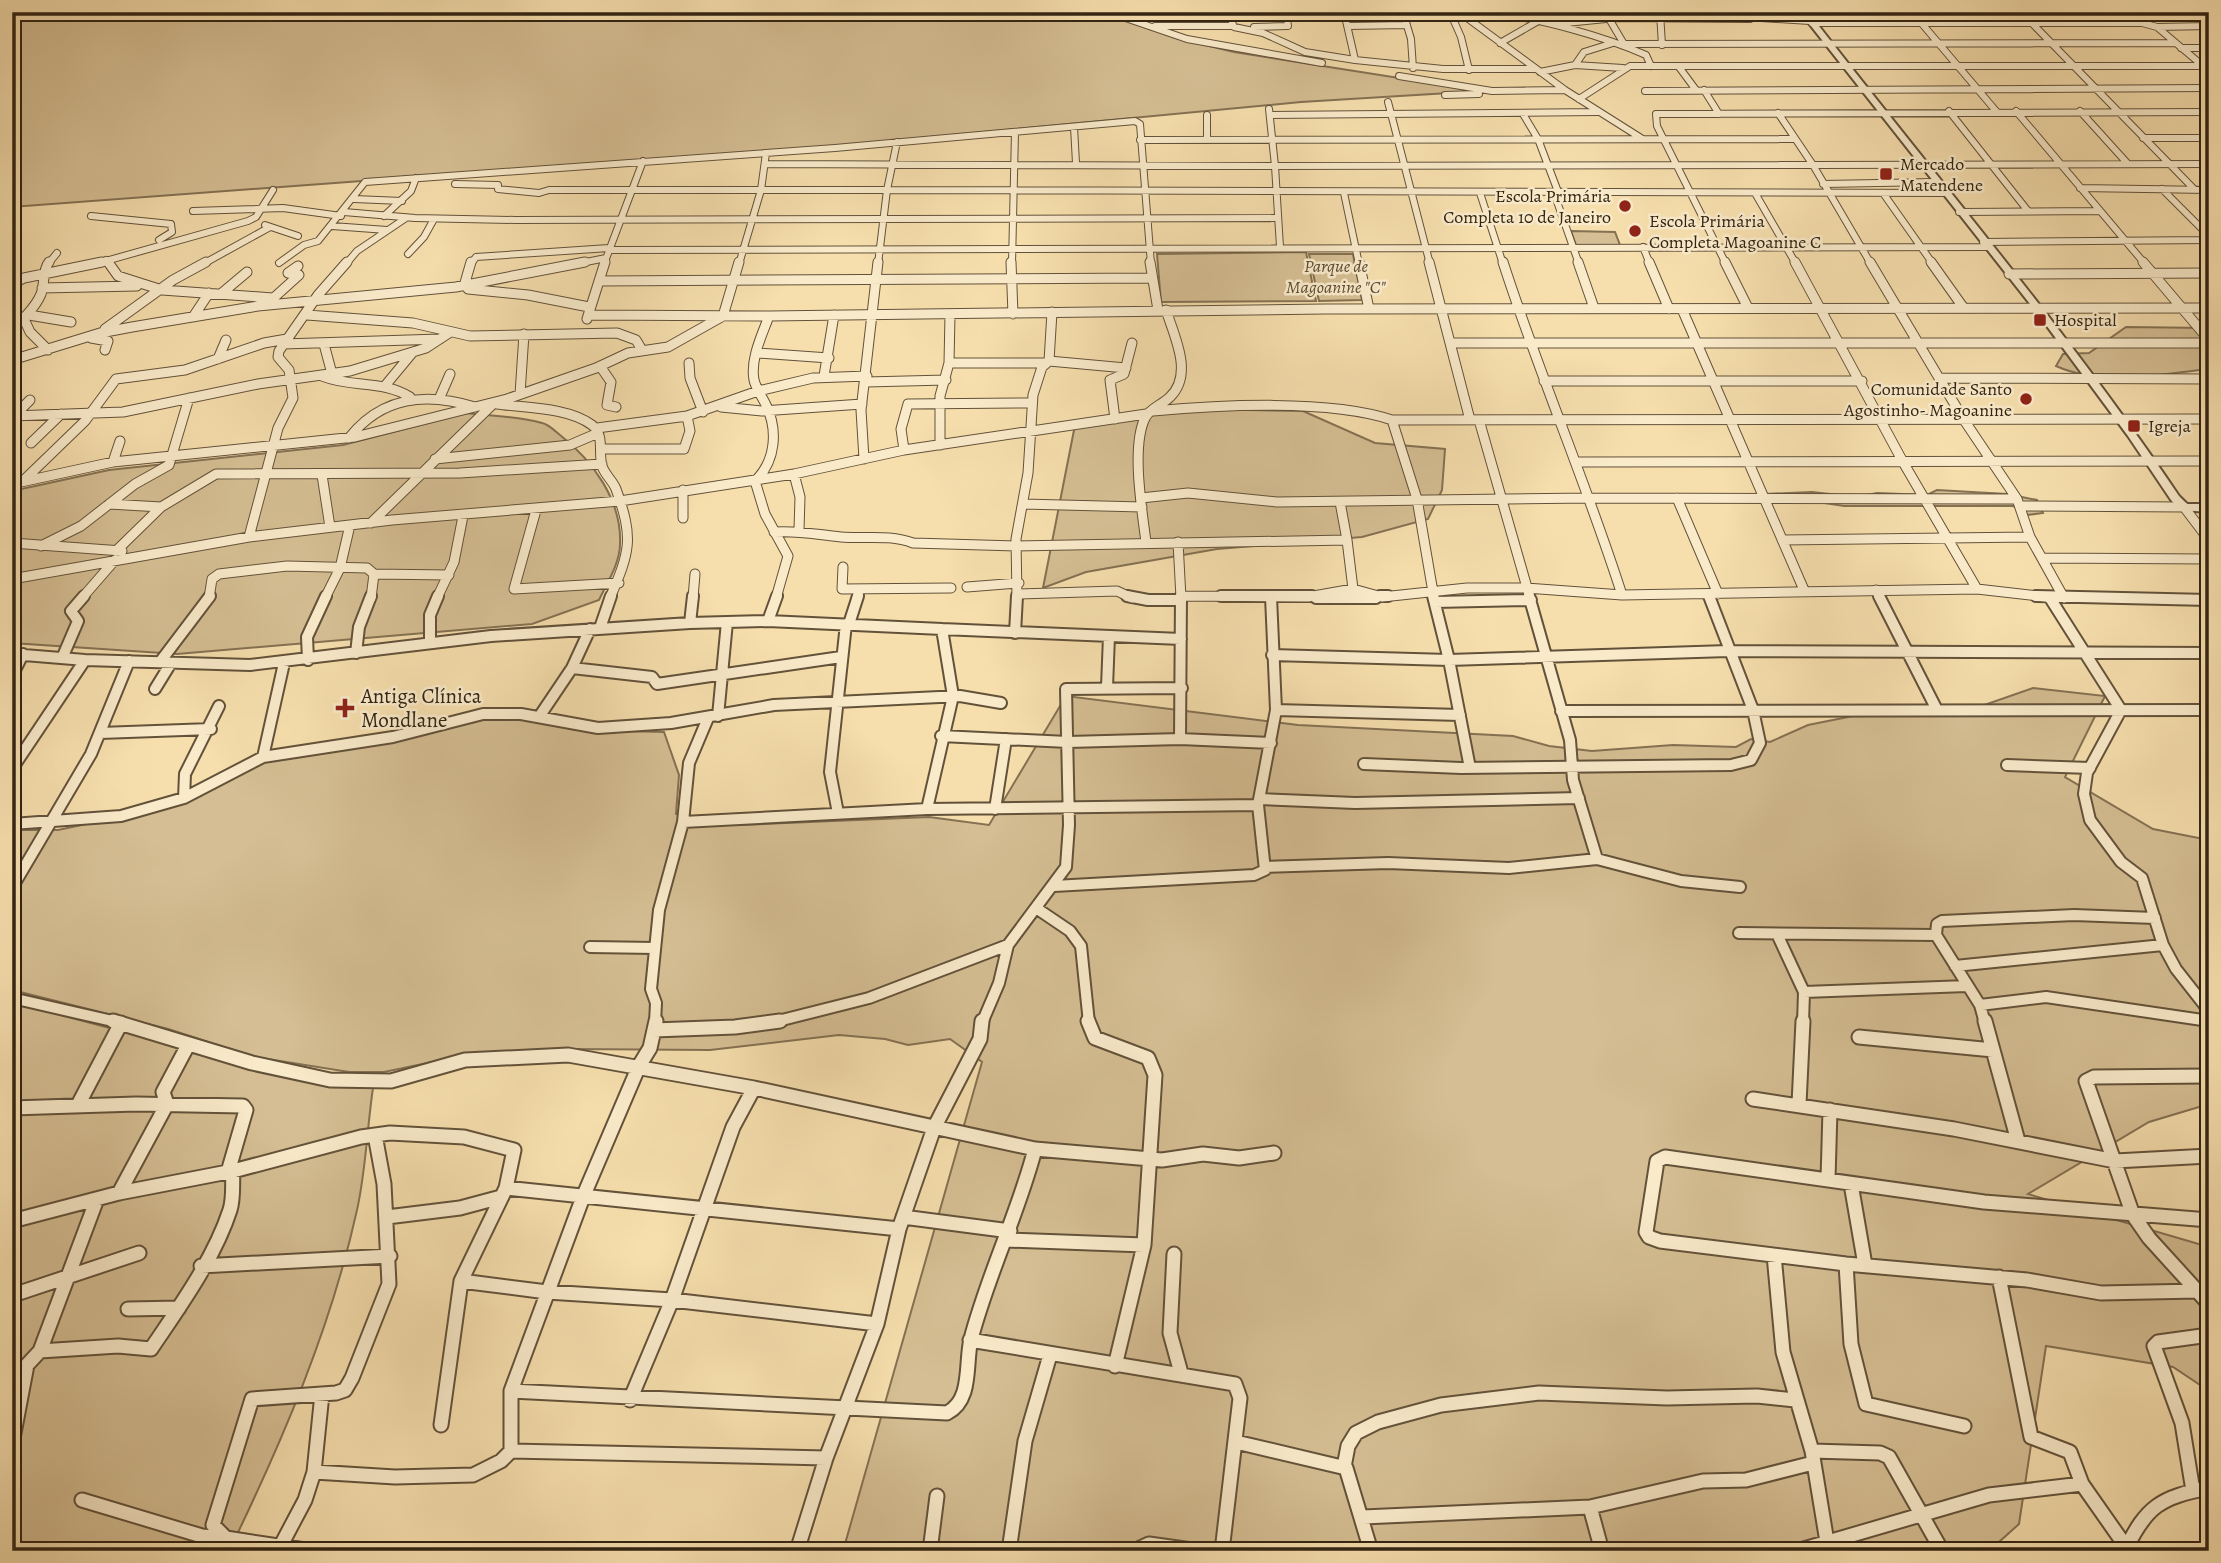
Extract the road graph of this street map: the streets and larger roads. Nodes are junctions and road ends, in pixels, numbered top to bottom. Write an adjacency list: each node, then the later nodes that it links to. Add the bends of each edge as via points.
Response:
1 (1108, 12): 29 (street)
2 (1228, 12): 27 (street)
3 (1286, 12): 27 (street, via 1289,26)
4 (1344, 12): 24 (street)
5 (1404, 12): 25 (street)
6 (1450, 12): 49 (street)
7 (1460, 12): 30 (street)
8 (1496, 12): 18 (street)
9 (1604, 12): 16 (street)
10 (1738, 12): 17 (street)
11 (1804, 12): 19 (street)
12 (1913, 12): 21 (street)
13 (2021, 12): 20 (street)
14 (2130, 12): 22 (street)
15 (1661, 16): 16 (street); 17 (street); 35 (street)
16 (1611, 19): 23 (street); 31 (street)
17 (1750, 19): 19 (street)
18 (1539, 20): 23 (street); 30 (street)
19 (1811, 22): 21 (street); 34 (street)
20 (2030, 22): 21 (street); 22 (street); 33 (street)
21 (1922, 23): 32 (street)
22 (2142, 23): 28 (street)
23 (1556, 24): 31 (street)
24 (1348, 26): 25 (street); 39 (street)
25 (1407, 26): 46 (street)
26 (2209, 26): 28 (street)
27 (1235, 27): 29 (street); 38 (street, via 1263,33 1305,52)
28 (2157, 27): 36 (street)
29 (1147, 28): 38 (street, via 1234,51 1331,64)
30 (1500, 43): 50 (street)
31 (1620, 43): 35 (street); 40 (street, via 1584,52); 43 (street, via 1646,55)
32 (1940, 43): 33 (street); 34 (street); 41 (street)
33 (2053, 43): 36 (street); 42 (street)
34 (1828, 44): 35 (street); 45 (street)
35 (1662, 45)
36 (2178, 46): 37 (street); 48 (street)
37 (2209, 48)
38 (1340, 58): 39 (street)
39 (1355, 61): 46 (street)
40 (1575, 65): 47 (street); 50 (street)
41 (1957, 65): 42 (street); 45 (street); 52 (street)
42 (2074, 65): 48 (street); 53 (street)
43 (1651, 66): 44 (street); 47 (street)
44 (1679, 66): 45 (street); 57 (street)
45 (1844, 66): 55 (street)
46 (1413, 68): 49 (street)
47 (1623, 68): 62 (street, via 1600,90)
48 (2207, 69)
49 (1469, 70): 50 (street)
50 (1537, 70): 56 (street)
51 (1399, 76): 59 (street)
52 (1976, 88): 53 (street); 55 (street); 66 (street)
53 (2095, 88): 54 (street); 70 (street)
54 (2209, 88)
55 (1863, 89): 58 (street); 69 (street)
56 (1565, 90): 59 (street); 62 (street)
57 (1696, 90): 58 (street); 60 (street)
58 (1704, 90): 75 (street)
59 (1492, 91): 61 (street)
60 (1645, 91)
61 (1445, 95)
62 (1579, 99): 64 (street)
63 (1388, 102): 73 (street)
64 (1598, 111): 74 (street); 83 (street)
65 (1949, 111): 66 (street); 69 (street); 98 (street)
66 (1996, 111): 67 (street)
67 (2016, 111): 68 (street); 99 (street)
68 (2080, 111): 70 (street); 100 (street)
69 (1881, 112): 72 (street); 97 (street)
70 (2118, 112): 71 (street); 79 (street)
71 (2209, 112)
72 (1778, 113): 75 (street); 85 (street)
73 (1392, 114): 74 (street); 81 (street); 88 (street, via 1270,112)
74 (1523, 114): 82 (street)
75 (1719, 114): 84 (street, via 1656,114)
76 (1207, 115): 87 (street)
77 (1074, 127): 78 (street); 86 (street, via 1135,121 1140,124); 94 (street)
78 (1015, 132): 89 (street); 93 (street)
79 (2143, 138): 80 (street); 101 (street)
80 (2209, 138)
81 (1398, 139): 82 (street); 88 (street); 106 (street)
82 (1538, 139): 83 (street); 107 (street)
83 (1642, 139): 84 (street)
84 (1663, 139): 85 (street); 103 (street)
85 (1795, 139): 104 (street)
86 (1140, 140): 87 (street); 96 (street)
87 (1207, 140): 88 (street)
88 (1272, 140): 105 (street)
89 (897, 142): 90 (street); 92 (street)
90 (766, 153): 91 (street); 95 (street)
91 (643, 162): 108 (street); 115 (street)
92 (895, 162): 93 (street); 95 (street); 117 (street)
93 (1016, 163): 94 (street); 120 (street)
94 (1076, 163): 96 (street)
95 (765, 164): 116 (street)
96 (1142, 164): 105 (street); 121 (street)
97 (1921, 164): 98 (street); 104 (street); 109 (street)
98 (1993, 164): 99 (street); 136 (street)
99 (2061, 164): 100 (street); 112 (street)
100 (2129, 164): 101 (street)
101 (2169, 164): 102 (street); 118 (street)
102 (2209, 164)
103 (1676, 165): 104 (street); 107 (street); 127 (street)
104 (1813, 165): 111 (street)
105 (1275, 166): 106 (street); 122 (street)
106 (1405, 166): 107 (street); 124 (street)
107 (1549, 166): 126 (street, via 1557,189)
108 (416, 178): 132 (street, via 365,182); 133 (street)
109 (1935, 182): 111 (street); 131 (street)
110 (455, 184): 115 (street, via 498,185 498,189 539,193)
111 (1823, 184): 129 (street)
112 (2080, 188): 113 (street); 137 (street)
113 (2162, 189): 118 (street); 155 (street)
114 (273, 190): 134 (street)
115 (632, 190): 116 (street); 143 (street)
116 (761, 190): 117 (street); 147 (street)
117 (887, 190): 120 (street); 148 (street)
118 (2194, 190): 119 (street)
119 (2209, 190)
120 (1014, 191): 121 (street); 149 (street)
121 (1144, 191): 122 (street); 144 (street)
122 (1275, 193): 123 (street); 145 (street)
123 (1344, 193): 124 (street); 161 (street)
124 (1413, 193): 125 (street); 168 (street)
125 (1480, 193): 126 (street); 162 (street)
126 (1554, 193): 127 (street); 163 (street)
127 (1688, 193): 128 (street); 169 (street)
128 (1755, 193): 129 (street); 165 (street)
129 (1829, 193): 130 (street); 166 (street)
130 (1883, 193): 131 (street); 170 (street)
131 (1944, 193): 138 (street)
132 (354, 199): 133 (street); 139 (street)
133 (402, 201): 141 (street)
134 (261, 208): 135 (street); 139 (street); 150 (street)
135 (193, 211)
136 (2028, 211): 137 (street); 138 (street)
137 (2099, 211): 156 (street)
138 (1959, 212): 157 (street)
139 (342, 214): 141 (street); 151 (street)
140 (91, 216): 158 (street, via 171,224 172,232)
141 (384, 216): 142 (street)
142 (406, 218): 146 (street); 153 (street)
143 (620, 218): 146 (street); 147 (street); 173 (street)
144 (1146, 218): 145 (street); 149 (street); 167 (street)
145 (1276, 218): 160 (street)
146 (434, 219): 175 (street)
147 (751, 219): 148 (street); 171 (street)
148 (883, 219): 149 (street); 172 (street)
149 (1013, 219): 159 (street)
150 (248, 220): 152 (street); 158 (street)
151 (332, 226): 153 (street); 194 (street, via 318,241 279,263 298,266 288,273 299,275)
152 (270, 227): 154 (street); 191 (street)
153 (387, 230): 195 (street, via 357,251)
154 (299, 236)
155 (2209, 238): 156 (street)
156 (2125, 241): 157 (street); 178 (street)
157 (1985, 244): 170 (street); 180 (street)
158 (158, 245): 176 (street)
159 (1011, 247): 167 (street); 172 (street); 183 (street)
160 (1280, 247): 161 (street); 167 (street)
161 (1356, 247): 168 (street); 204 (street)
162 (1499, 247): 163 (street); 168 (street); 206 (street)
163 (1570, 247): 164 (street); 199 (street)
164 (1643, 247): 169 (street); 207 (street)
165 (1788, 247): 166 (street); 169 (street); 209 (street)
166 (1860, 247): 170 (street); 201 (street)
167 (1148, 248): 182 (street)
168 (1425, 248): 205 (street)
169 (1716, 248): 200 (street)
170 (1922, 248): 197 (street)
171 (744, 249): 172 (street); 173 (street); 185 (street)
172 (878, 249): 186 (street)
173 (608, 252): 184 (street); 189 (street); 189 (street, via 476,257)
174 (57, 253): 181 (street, via 45,267)
175 (408, 254)
176 (106, 260): 181 (street); 188 (street, via 118,276)
177 (247, 272): 193 (street)
178 (2154, 273): 179 (street); 180 (street); 202 (street)
179 (2209, 273)
180 (2009, 274): 198 (street)
181 (45, 275): 187 (street); 190 (street)
182 (1152, 278): 183 (street); 210 (street)
183 (1013, 280): 186 (street); 213 (street)
184 (599, 281): 185 (street); 211 (street)
185 (734, 281): 186 (street); 218 (street)
186 (874, 281): 216 (street)
187 (12, 284)
188 (144, 284): 190 (street); 191 (street)
189 (460, 286): 195 (street); 211 (street, via 528,295)
190 (42, 288): 220 (street)
191 (162, 290): 192 (street); 225 (street)
192 (209, 293): 193 (street); 221 (street)
193 (222, 293): 194 (street)
194 (273, 298): 196 (street)
195 (314, 301): 196 (street); 214 (street)
196 (266, 305): 221 (street)
197 (1963, 307): 198 (street); 201 (street)
198 (2036, 307): 202 (street); 239 (street)
199 (1594, 308): 206 (street); 207 (street)
200 (1748, 308): 208 (street); 209 (street)
201 (1898, 308): 209 (street); 238 (street)
202 (2182, 308): 203 (street); 232 (street)
203 (2209, 308)
204 (1369, 309): 205 (street); 210 (street)
205 (1441, 309): 206 (street); 234 (street)
206 (1517, 309): 235 (street)
207 (1669, 309): 208 (street)
208 (1682, 309): 236 (street)
209 (1821, 309): 237 (street)
210 (1162, 310): 212 (street); 283 (street, via 1182,364 1174,392)
211 (589, 311): 218 (street); 224 (street)
212 (1052, 312): 213 (street); 249 (street)
213 (1013, 314): 217 (street)
214 (307, 315): 226 (street, via 413,323); 231 (street)
215 (834, 315): 216 (street); 219 (street); 246 (street)
216 (872, 315): 217 (street); 258 (street)
217 (950, 315): 251 (street)
218 (723, 316): 219 (street); 242 (street, via 676,344)
219 (769, 316): 245 (street)
220 (27, 317): 222 (street); 223 (street); 243 (street, via 30,332)
221 (193, 317): 225 (street)
222 (71, 322)
223 (12, 329)
224 (584, 332): 227 (street); 242 (street, via 626,336 636,340)
225 (100, 333): 228 (street)
226 (449, 333): 227 (street); 229 (street)
227 (524, 334): 268 (street)
228 (84, 338): 241 (street, via 108,341); 243 (street)
229 (440, 339): 240 (street); 244 (street)
230 (226, 340): 247 (street)
231 (285, 342): 240 (street); 247 (street, via 264,343); 261 (street, via 278,357)
232 (2209, 342): 239 (street)
233 (1132, 343): 253 (street)
234 (1451, 343): 235 (street); 293 (street)
235 (1529, 343): 236 (street); 264 (street)
236 (1696, 343): 237 (street); 263 (street)
237 (1842, 343): 238 (street); 265 (street)
238 (1919, 343): 239 (street); 257 (street)
239 (2064, 343): 259 (street)
240 (324, 344): 255 (street)
241 (105, 350)
242 (642, 350): 252 (street)
243 (48, 351): 248 (street)
244 (413, 352): 255 (street); 266 (street)
245 (758, 353): 246 (street); 267 (street, via 754,377)
246 (829, 358): 256 (street)
247 (218, 359): 281 (street, via 185,370 116,379)
248 (12, 360)
249 (1046, 362): 251 (street); 253 (street); 274 (street)
250 (689, 363): 282 (street)
251 (948, 363): 262 (street)
252 (600, 366): 268 (street); 278 (street, via 611,382 607,405)
253 (1126, 368): 287 (street, via 1124,374 1110,380)
254 (450, 374): 270 (street)
255 (327, 375): 261 (street); 266 (street, via 338,382)
256 (824, 376): 258 (street); 267 (street)
257 (1939, 378): 259 (street); 294 (street)
258 (867, 379): 262 (street); 276 (street)
259 (2091, 379): 260 (street); 295 (street)
260 (2209, 379)
261 (291, 380): 271 (street); 302 (street, via 292,401)
262 (946, 380): 273 (street)
263 (1714, 380): 264 (street); 265 (street); 289 (street)
264 (1544, 381): 288 (street)
265 (1862, 381): 290 (street)
266 (384, 387): 269 (street)
267 (758, 391): 279 (street); 280 (street)
268 (520, 394): 275 (street)
269 (410, 397): 270 (street); 298 (street, via 378,409)
270 (440, 397): 277 (street)
271 (189, 398): 281 (street, via 123,412); 305 (street)
272 (30, 400): 285 (street)
273 (940, 403): 274 (street); 301 (street); 304 (street, via 907,405 901,429)
274 (1030, 403): 297 (street)
275 (492, 404): 277 (street); 296 (street, via 573,417); 307 (street)
276 (862, 404): 280 (street); 306 (street)
277 (475, 407): 298 (street)
278 (616, 407)
279 (721, 407): 280 (street); 282 (street)
280 (769, 411): 320 (street, via 772,454)
281 (93, 412): 284 (street); 321 (street)
282 (703, 412): 286 (street)
283 (1149, 413): 287 (street); 292 (street, via 1192,407 1272,406); 324 (street)
284 (61, 414): 285 (street); 300 (street)
285 (13, 416)
286 (687, 416): 296 (street); 303 (street, via 690,431 684,449)
287 (1115, 419): 297 (street)
288 (1560, 419): 289 (street); 293 (street); 312 (street)
289 (1728, 419): 290 (street); 308 (street)
290 (1880, 419): 294 (street); 313 (street)
291 (2209, 419): 295 (street)
292 (1392, 420): 293 (street); 329 (street)
293 (1474, 420): 330 (street)
294 (1964, 420): 295 (street); 314 (street)
295 (2122, 420): 309 (street)
296 (597, 430): 303 (street); 307 (street, via 570,445)
297 (1029, 432): 301 (street); 335 (street)
298 (349, 438): 302 (street)
299 (120, 441): 311 (street)
300 (31, 443)
301 (940, 444): 304 (street)
302 (274, 445): 305 (street); 317 (street)
303 (603, 449): 315 (street)
304 (904, 450): 306 (street)
305 (174, 457): 311 (street); 334 (street, via 169,465)
306 (864, 458): 318 (street)
307 (435, 459): 316 (street)
308 (1745, 460): 312 (street); 313 (street); 327 (street)
309 (2151, 461): 310 (street); 314 (street); 338 (street)
310 (2209, 461)
311 (113, 462): 321 (street)
312 (1576, 462): 325 (street)
313 (1903, 462): 314 (street); 328 (street)
314 (1994, 462): 333 (street)
315 (602, 464): 316 (street); 331 (street, via 614,480)
316 (423, 473): 319 (street, via 346,471); 344 (street)
317 (267, 474): 319 (street); 337 (street, via 210,475); 349 (street)
318 (794, 474): 320 (street); 347 (street, via 800,497)
319 (322, 475): 346 (street)
320 (755, 481): 322 (street); 348 (street)
321 (17, 484): 323 (street)
322 (682, 490): 331 (street); 343 (street)
323 (12, 492)
324 (1141, 498): 332 (street, via 1201,493 1277,502); 335 (street); 355 (street)
325 (1591, 498): 326 (street); 330 (street); 382 (street)
326 (1677, 498): 327 (street); 381 (street)
327 (1764, 498): 328 (street); 353 (street)
328 (1924, 498): 333 (street); 350 (street)
329 (1417, 499): 330 (street); 332 (street); 379 (street)
330 (1501, 499): 373 (street)
331 (620, 501): 340 (street); 369 (street, via 631,541)
332 (1340, 502): 352 (street)
333 (2018, 502): 336 (street); 342 (street)
334 (109, 503): 337 (street); 358 (street, via 80,526)
335 (1023, 504): 359 (street)
336 (2050, 505): 338 (street); 342 (street)
337 (161, 507): 360 (street)
338 (2184, 507): 339 (street); 354 (street)
339 (2209, 508)
340 (536, 510): 341 (street); 369 (street, via 514,589)
341 (463, 516): 344 (street); 367 (street)
342 (2023, 517): 351 (street)
343 (683, 518)
344 (371, 523): 345 (street)
345 (350, 525): 346 (street); 364 (street)
346 (330, 527): 349 (street)
347 (799, 530): 348 (street); 359 (street, via 841,537 897,537 913,543)
348 (774, 532): 392 (street, via 789,561)
349 (249, 537): 360 (street)
350 (1947, 537): 351 (street); 353 (street); 376 (street)
351 (2030, 537): 361 (street)
352 (1347, 540): 356 (street); 375 (street)
353 (1782, 540): 377 (street)
354 (2209, 540)
355 (1146, 542): 356 (street); 359 (street)
356 (1178, 542): 386 (street)
357 (14, 545): 358 (street)
358 (41, 546): 360 (street)
359 (1016, 546): 370 (street)
360 (116, 555): 368 (street); 409 (street, via 71,611 78,621)
361 (2043, 558): 362 (street); 388 (street)
362 (2209, 559)
363 (843, 567): 374 (street, via 842,589)
364 (341, 568): 365 (street, via 367,568); 413 (street, via 312,622 304,651); 416 (street, via 273,567 215,576 209,601)
365 (374, 574): 367 (street); 403 (street, via 373,598 359,624)
366 (695, 574): 394 (street)
367 (449, 575): 401 (street, via 431,608 427,624)
368 (12, 579)
369 (619, 583): 396 (street)
370 (1018, 583): 371 (street); 380 (street)
371 (967, 587)
372 (951, 588): 374 (street)
373 (1526, 588): 379 (street); 382 (street); 389 (street)
374 (860, 589): 395 (street)
375 (1353, 589): 384 (street); 385 (street)
376 (1977, 589): 378 (street); 387 (street)
377 (1804, 590): 378 (street); 381 (street)
378 (1876, 590): 404 (street)
379 (1432, 591): 385 (street); 391 (street)
380 (1019, 594): 386 (street, via 1117,591 1145,599); 398 (street)
381 (1713, 594): 382 (street); 402 (street)
382 (1622, 595)
383 (1271, 597): 384 (street); 386 (street); 408 (street)
384 (1308, 597): 385 (street)
385 (1382, 597)
386 (1181, 598): 400 (street)
387 (2050, 598): 388 (street); 405 (street)
388 (2064, 598): 390 (street)
389 (1531, 600): 391 (street); 410 (street)
390 (2209, 600)
391 (1435, 602): 414 (street)
392 (768, 621): 393 (street); 395 (street)
393 (727, 622): 394 (street); 419 (street)
394 (690, 623): 396 (street)
395 (847, 624): 397 (street); 411 (street)
396 (595, 629): 401 (street); 418 (street)
397 (942, 629): 398 (street); 424 (street)
398 (1015, 633): 399 (street)
399 (1109, 636): 400 (street); 421 (street)
400 (1181, 639): 422 (street)
401 (430, 643): 403 (street)
402 (1728, 651): 404 (street); 410 (street); 429 (street)
403 (356, 653): 413 (street)
404 (1909, 653): 405 (street); 430 (street)
405 (2087, 653): 406 (street); 431 (street)
406 (2209, 653)
407 (18, 654): 409 (street); 420 (street)
408 (1272, 655): 414 (street); 428 (street)
409 (63, 656): 412 (street)
410 (1546, 656): 414 (street); 433 (street)
411 (841, 657): 419 (street); 425 (street)
412 (85, 660): 415 (street); 450 (street)
413 (308, 660): 417 (street)
414 (1449, 660): 434 (street)
415 (129, 661): 416 (street); 438 (street)
416 (165, 663): 417 (street); 423 (street)
417 (284, 663): 444 (street)
418 (572, 668): 419 (street, via 652,677 657,684); 435 (street)
419 (723, 674): 436 (street)
420 (12, 676)
421 (1107, 687): 422 (street); 442 (street, via 1066,689)
422 (1182, 688): 441 (street)
423 (155, 689)
424 (953, 696): 425 (street); 426 (street); 439 (street)
425 (837, 703): 436 (street, via 774,705); 457 (street, via 830,772)
426 (1001, 703)
427 (219, 706): 437 (street)
428 (1276, 710): 434 (street); 443 (street)
429 (1753, 710): 430 (street); 433 (street); 446 (street, via 1760,743 1751,760 1731,765)
430 (1937, 710): 431 (street)
431 (2121, 710): 432 (street); 449 (street)
432 (2209, 710)
433 (1561, 711): 446 (street)
434 (1460, 715): 448 (street)
435 (539, 717): 436 (street, via 598,727); 444 (street, via 483,713 393,737)
436 (713, 717): 459 (street, via 689,763)
437 (211, 729): 438 (street); 451 (street, via 184,776)
438 (100, 733): 458 (street)
439 (941, 736): 440 (street); 454 (street)
440 (1006, 739): 442 (street); 455 (street)
441 (1180, 739): 442 (street); 443 (street)
442 (1068, 742): 456 (street)
443 (1271, 743): 453 (street)
444 (263, 757): 451 (street)
445 (1364, 764): 448 (street)
446 (1572, 765): 448 (street); 452 (street)
447 (2007, 765): 449 (street)
448 (1470, 768)
449 (2090, 768): 467 (street, via 2084,794 2090,820 2121,862 2141,878)
450 (12, 769)
451 (184, 798): 458 (street, via 121,816)
452 (1579, 798): 453 (street); 461 (street)
453 (1259, 802): 456 (street); 462 (street)
454 (927, 809): 455 (street); 457 (street)
455 (995, 809): 456 (street)
456 (1066, 809): 463 (street, via 1068,857)
457 (838, 813): 459 (street)
458 (54, 822): 460 (street); 464 (street)
459 (683, 822): 474 (street, via 659,910)
460 (12, 824)
461 (1597, 859): 462 (street, via 1510,868 1388,863); 465 (street, via 1681,881)
462 (1266, 867): 463 (street, via 1254,875)
463 (1054, 886): 466 (street)
464 (12, 887)
465 (1740, 887)
466 (1036, 908): 471 (street); 502 (street, via 1070,930 1081,946 1089,1028 1095,1038 1148,1058 1155,1076)
467 (2155, 918): 470 (street, via 2074,915 1942,920); 472 (street)
468 (1739, 933): 469 (street)
469 (1777, 934): 470 (street); 477 (street)
470 (1936, 935): 475 (street)
471 (1008, 945): 483 (street, via 903,987 795,1018 725,1029); 496 (street, via 999,983 982,1019 980,1039)
472 (2163, 945): 475 (street); 480 (street)
473 (590, 947): 474 (street)
474 (654, 948): 483 (street)
475 (1955, 966): 476 (street)
476 (1967, 986): 477 (street); 479 (street)
477 (1804, 992): 492 (street)
478 (12, 998): 482 (street)
479 (1980, 1005): 481 (street, via 2046,997); 486 (street)
480 (2209, 1011)
481 (2209, 1020)
482 (121, 1023): 485 (street); 493 (street)
483 (654, 1030): 487 (street)
484 (1859, 1037): 486 (street)
485 (188, 1045): 487 (street, via 330,1080 366,1083 498,1056 568,1055); 491 (street, via 163,1092)
486 (1993, 1050): 498 (street)
487 (639, 1066): 489 (street); 509 (street)
488 (2209, 1076): 503 (street, via 2087,1078)
489 (754, 1088): 496 (street); 511 (street, via 733,1127)
490 (1753, 1099): 492 (street)
491 (167, 1104): 493 (street); 504 (street, via 245,1107); 508 (street)
492 (1799, 1104): 495 (street)
493 (78, 1105): 494 (street)
494 (12, 1108)
495 (1830, 1110): 498 (street); 505 (street)
496 (934, 1128): 499 (street); 516 (street)
497 (375, 1135): 504 (street); 507 (street, via 464,1137 509,1147 514,1150 514,1160); 513 (street)
498 (2018, 1141): 503 (street)
499 (1035, 1149): 502 (street); 517 (street)
500 (1274, 1153): 502 (street)
501 (2209, 1156): 503 (street)
502 (1153, 1159): 518 (street)
503 (2115, 1161): 512 (street)
504 (230, 1171): 508 (street); 525 (street, via 231,1207)
505 (1828, 1179): 506 (street); 521 (street, via 1665,1157 1657,1161 1646,1231 1649,1237)
506 (1851, 1184): 512 (street); 524 (street)
507 (504, 1192): 509 (street); 513 (street, via 460,1208); 528 (street)
508 (119, 1193): 510 (street)
509 (583, 1197): 511 (street); 529 (street)
510 (97, 1199): 515 (street); 526 (street)
511 (703, 1210): 516 (street); 532 (street)
512 (2133, 1215): 514 (street); 530 (street)
513 (387, 1217): 522 (street)
514 (2209, 1220)
515 (12, 1221)
516 (901, 1223): 517 (street); 536 (street)
517 (1008, 1235): 518 (street); 538 (street)
518 (1144, 1245): 541 (street)
519 (139, 1253): 526 (street)
520 (1174, 1254): 542 (street, via 1170,1333)
521 (1774, 1255): 523 (street); 547 (street, via 1783,1352)
522 (390, 1256): 525 (street); 545 (street, via 389,1284 352,1378 345,1390)
523 (1846, 1264): 524 (street); 550 (street, via 1851,1344 1866,1404)
524 (1865, 1265): 527 (street)
525 (201, 1266): 534 (street)
526 (70, 1276): 531 (street); 539 (street)
527 (1999, 1277): 530 (street, via 2101,1293); 558 (street, via 2031,1437 2070,1452)
528 (461, 1281): 529 (street); 549 (street)
529 (547, 1292): 532 (street); 544 (street)
530 (2198, 1292): 533 (street)
531 (13, 1295)
532 (672, 1300): 536 (street); 546 (street)
533 (2209, 1304)
534 (179, 1308): 535 (street); 539 (street, via 151,1349 118,1346)
535 (128, 1309)
536 (877, 1324): 548 (street)
537 (2209, 1335): 559 (street, via 2154,1346)
538 (970, 1339): 540 (street); 548 (street, via 964,1393 953,1412)
539 (40, 1351): 543 (street, via 27,1365)
540 (1050, 1355): 541 (street); 572 (street, via 1025,1441)
541 (1115, 1366): 542 (street)
542 (1181, 1373): 551 (street, via 1226,1381 1239,1388)
543 (19, 1389): 552 (street)
544 (511, 1391): 546 (street); 553 (street)
545 (322, 1394): 557 (street); 565 (street, via 252,1399)
546 (630, 1400): 548 (street)
547 (1795, 1400): 554 (street); 556 (street, via 1539,1393 1441,1405 1378,1422 1356,1433)
548 (844, 1412): 555 (street)
549 (441, 1425)
550 (1964, 1426)
551 (1236, 1442): 556 (street); 575 (street)
552 (12, 1444)
553 (511, 1451): 555 (street); 557 (street, via 473,1475)
554 (1813, 1457): 562 (street, via 1758,1477 1703,1482); 564 (street, via 1880,1453 1889,1457); 566 (street)
555 (826, 1458): 570 (street)
556 (1343, 1467): 563 (street, via 1349,1470)
557 (314, 1472): 567 (street, via 305,1500)
558 (2082, 1484): 564 (street, via 1989,1494); 568 (street)
559 (2201, 1489): 568 (street, via 2162,1498 2150,1506)
560 (937, 1496): 571 (street)
561 (82, 1500): 565 (street)
562 (1590, 1507): 563 (street); 577 (street)
563 (1363, 1517): 576 (street)
564 (1922, 1517): 566 (street); 579 (street)
565 (207, 1531): 567 (street)
566 (1827, 1542): 578 (street)
567 (279, 1548): 569 (street)
568 (2126, 1550)
569 (312, 1551)
570 (797, 1551)
571 (930, 1551)
572 (1009, 1551)
573 (1134, 1551): 574 (street, via 1149,1544)
574 (1199, 1551)
575 (1222, 1551)
576 (1371, 1551)
577 (1602, 1551)
578 (1797, 1551)
579 (1942, 1551)

